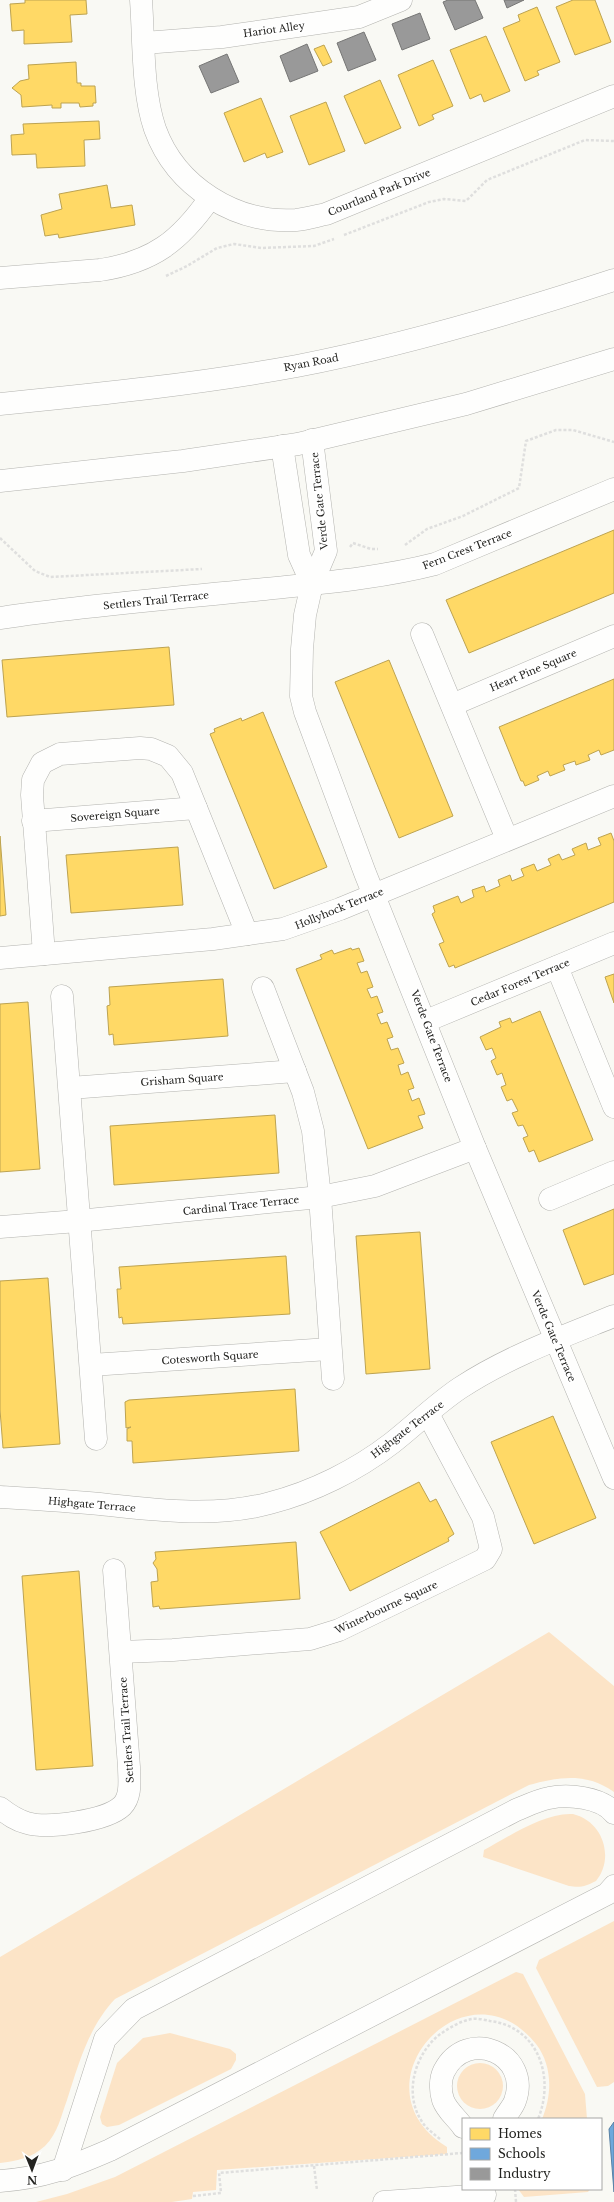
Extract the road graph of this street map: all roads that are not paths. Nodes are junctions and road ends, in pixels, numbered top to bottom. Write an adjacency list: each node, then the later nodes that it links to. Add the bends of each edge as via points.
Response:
1 (141, 0): 3 (street, Courtland Park Drive)
2 (401, 0): 3 (street, Hariot Alley, via 359,17 222,37)
3 (144, 43): 5 (street, Courtland Park Drive, via 148,99 155,130 169,157 189,181)
4 (614, 96): 5 (street, Courtland Park Drive, via 326,214 297,220 267,219 237,212)
5 (210, 198): 6 (street, via 192,224 170,243 144,259 100,270)
6 (0, 278)
7 (614, 280): 9 (street, Ryan Road, via 518,312 414,340 298,365 137,390)
8 (614, 359): 10 (street, via 466,404)
9 (0, 404)
10 (312, 440): 11 (street); 14 (street, Verde Gate Terrace, via 326,551)
11 (282, 446): 12 (street, via 183,461); 14 (street, via 299,555)
12 (0, 481)
13 (614, 489): 14 (street, Fern Crest Terrace, via 435,564)
14 (312, 584): 15 (street, Settlers Trail Terrace); 23 (street, Verde Gate Terrace, via 305,616 302,649 301,696 304,712)
15 (0, 618)
16 (422, 634): 18 (street)
17 (614, 636): 18 (street, Heart Pine Square)
18 (452, 705): 22 (street)
19 (614, 796): 22 (street, Hollyhock Terrace)
20 (196, 808): 21 (street, Sovereign Square); 21 (street, via 182,773 175,763 161,752 140,748 60,754 42,763 34,776); 24 (street)
21 (33, 821): 26 (street)
22 (507, 839): 23 (street, Hollyhock Terrace)
23 (374, 895): 24 (street, Hollyhock Terrace, via 301,924); 31 (street, Verde Gate Terrace)
24 (247, 934): 26 (street, Hollyhock Terrace)
25 (614, 943): 28 (street, Cedar Forest Terrace)
26 (44, 954): 27 (street, Hollyhock Terrace)
27 (0, 958)
28 (557, 967): 31 (street, Cedar Forest Terrace); 34 (street)
29 (264, 988): 32 (street)
30 (62, 996): 33 (street)
31 (426, 1021): 35 (street, Verde Gate Terrace)
32 (295, 1071): 33 (street, Grisham Square); 37 (street, via 310,1112)
33 (70, 1088): 39 (street)
34 (614, 1107)
35 (475, 1148): 37 (street, Cardinal Trace Terrace, via 375,1186); 42 (street, Verde Gate Terrace)
36 (614, 1172): 38 (street)
37 (320, 1197): 39 (street, Cardinal Trace Terrace); 43 (street)
38 (550, 1199)
39 (78, 1221): 40 (street, Cardinal Trace Terrace); 44 (street)
40 (0, 1227)
41 (614, 1316): 42 (street, Highgate Terrace)
42 (556, 1340): 46 (street, Highgate Terrace, via 477,1377); 48 (street, Verde Gate Terrace)
43 (329, 1349): 44 (street, Cotesworth Square); 45 (street)
44 (91, 1364): 47 (street)
45 (333, 1379)
46 (428, 1414): 49 (street, Highgate Terrace, via 390,1444 339,1476 302,1493 269,1504 167,1511); 51 (street, Winterbourne Square, via 483,1517 491,1549 485,1559 339,1630 310,1639 196,1649)
47 (96, 1439)
48 (614, 1478)
49 (0, 1497)
50 (114, 1570): 51 (street, Settlers Trail Terrace)
51 (121, 1652): 52 (street, Settlers Trail Terrace, via 130,1790 123,1805 109,1815 59,1824 28,1824 11,1818)
52 (0, 1808)
53 (614, 1813): 57 (street, via 609,1807 581,1797 548,1798 516,1810 134,2009 105,2039)
54 (612, 1892): 57 (street, via 110,2150)
55 (505, 2118): 56 (street, via 515,2102 518,2090 517,2078 512,2067 504,2057 494,2051 470,2049 458,2054 448,2063 442,2075 440,2088 443,2101)
56 (462, 2126)
57 (63, 2170): 58 (street, via 27,2179)
58 (0, 2181)
59 (485, 2195): 60 (street)
60 (384, 2202)

